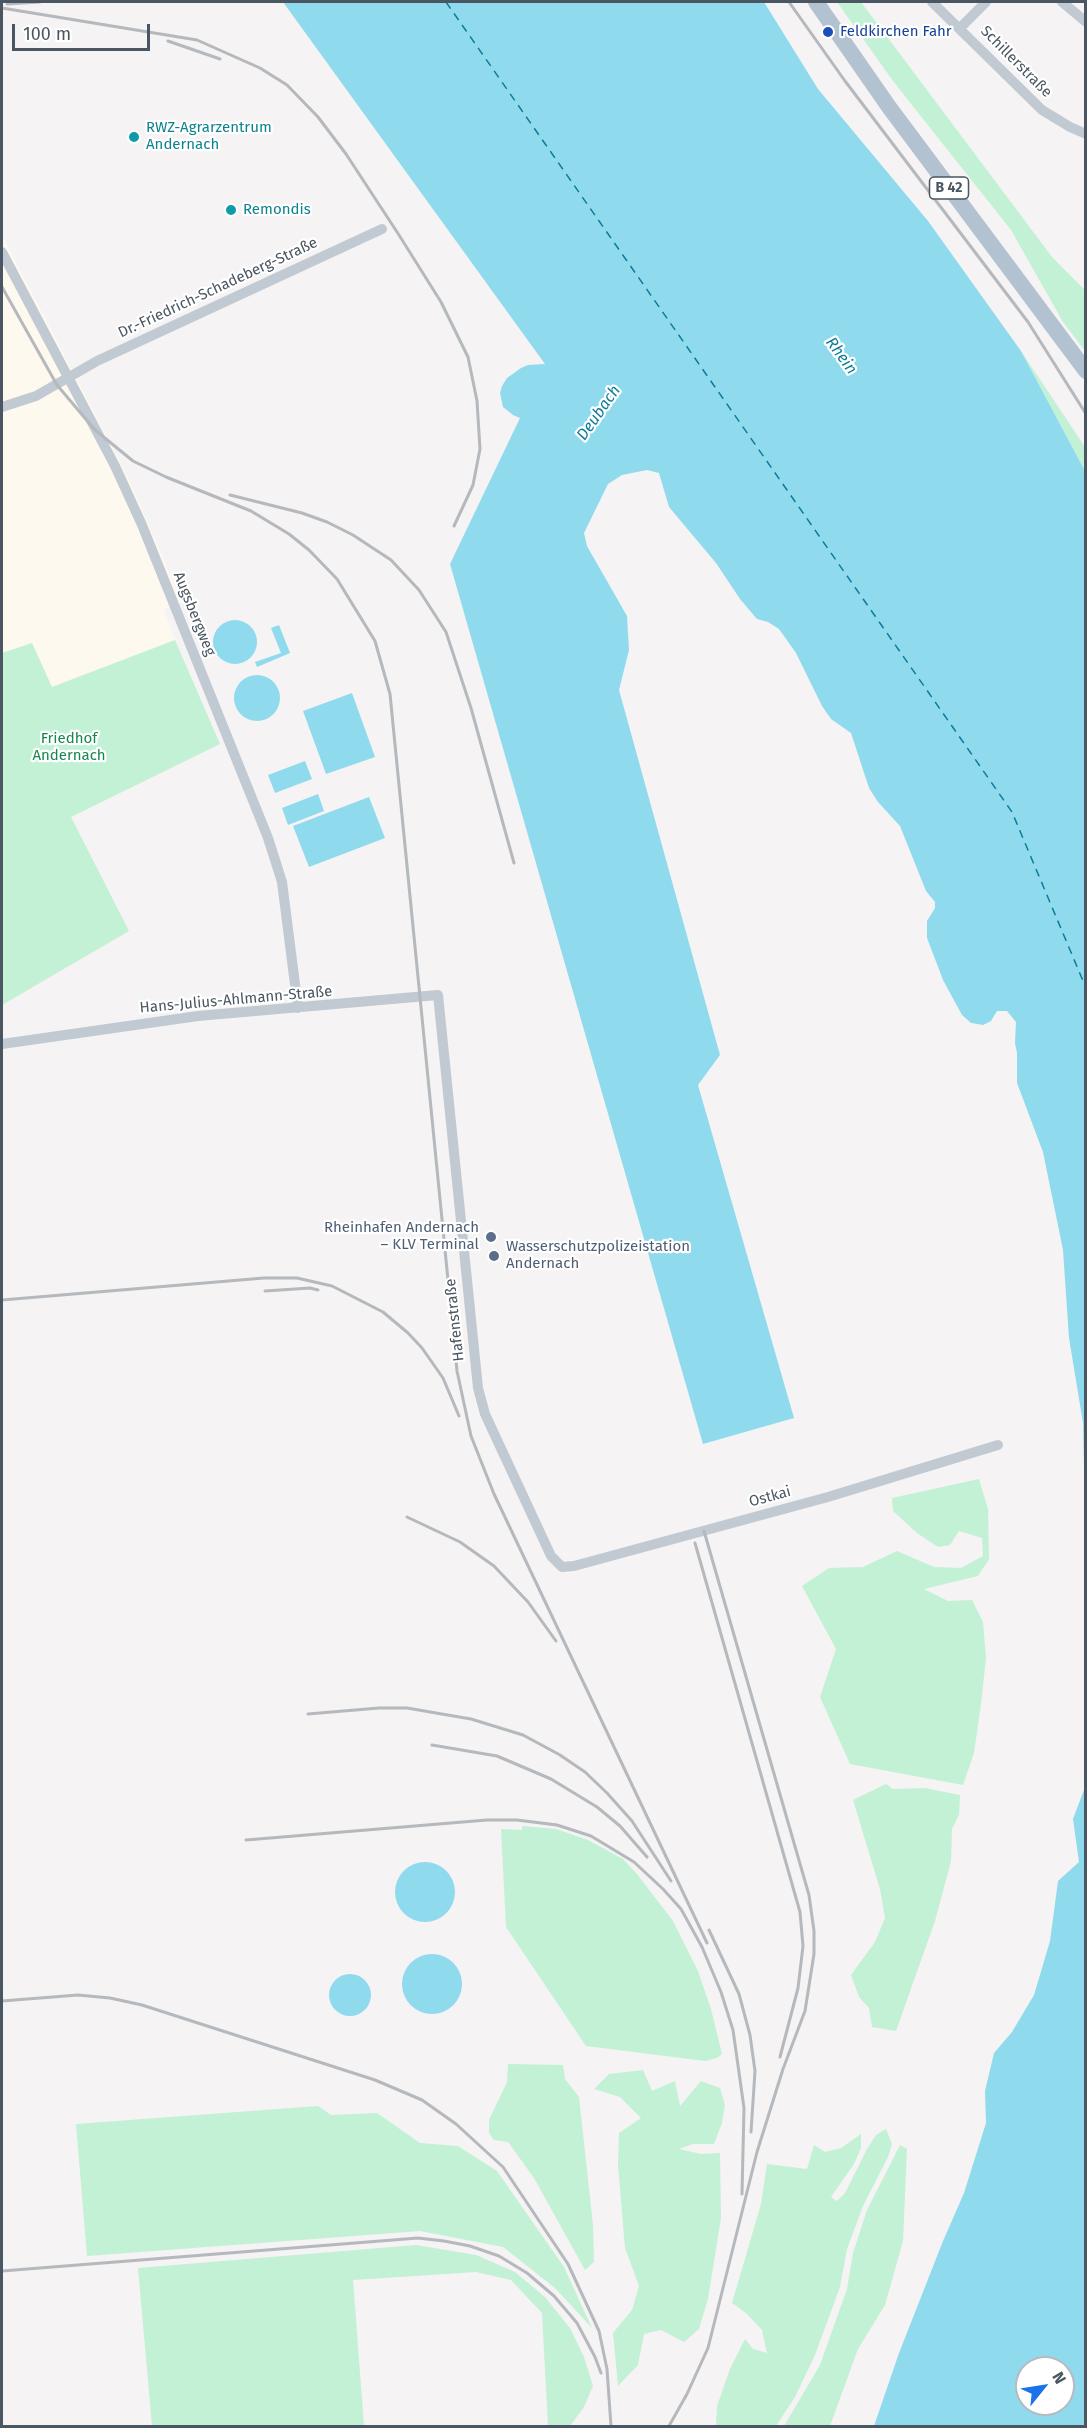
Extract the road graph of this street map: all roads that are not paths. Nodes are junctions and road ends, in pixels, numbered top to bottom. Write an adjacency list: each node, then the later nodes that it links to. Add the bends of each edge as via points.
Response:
1 (816, 2): 10 (main road, B 42, via 889,107)
2 (932, 2): 6 (street, Schillerstraße)
3 (986, 2): 6 (street)
4 (1062, 2): 5 (street)
5 (1086, 22)
6 (960, 28): 7 (street, Schillerstraße, via 1042,110)
7 (1086, 134)
8 (382, 229): 11 (street, Dr.-Friedrich-Schadeberg-Straße, via 97,361)
9 (2, 252): 11 (street, Augsbergweg)
10 (1086, 371)
11 (69, 378): 12 (street, Dr.-Friedrich-Schadeberg-Straße, via 36,396); 14 (street, Augsbergweg, via 142,525 268,838 282,882)
12 (2, 407)
13 (438, 995): 14 (street, Hans-Julius-Ahlmann-Straße); 17 (street, Hafenstraße, via 478,1388 485,1414)
14 (298, 1008): 15 (street, Hans-Julius-Ahlmann-Straße, via 198,1016)
15 (2, 1044)
16 (998, 1445): 17 (street, Ostkai, via 828,1497 574,1566 562,1567)
17 (551, 1556)

